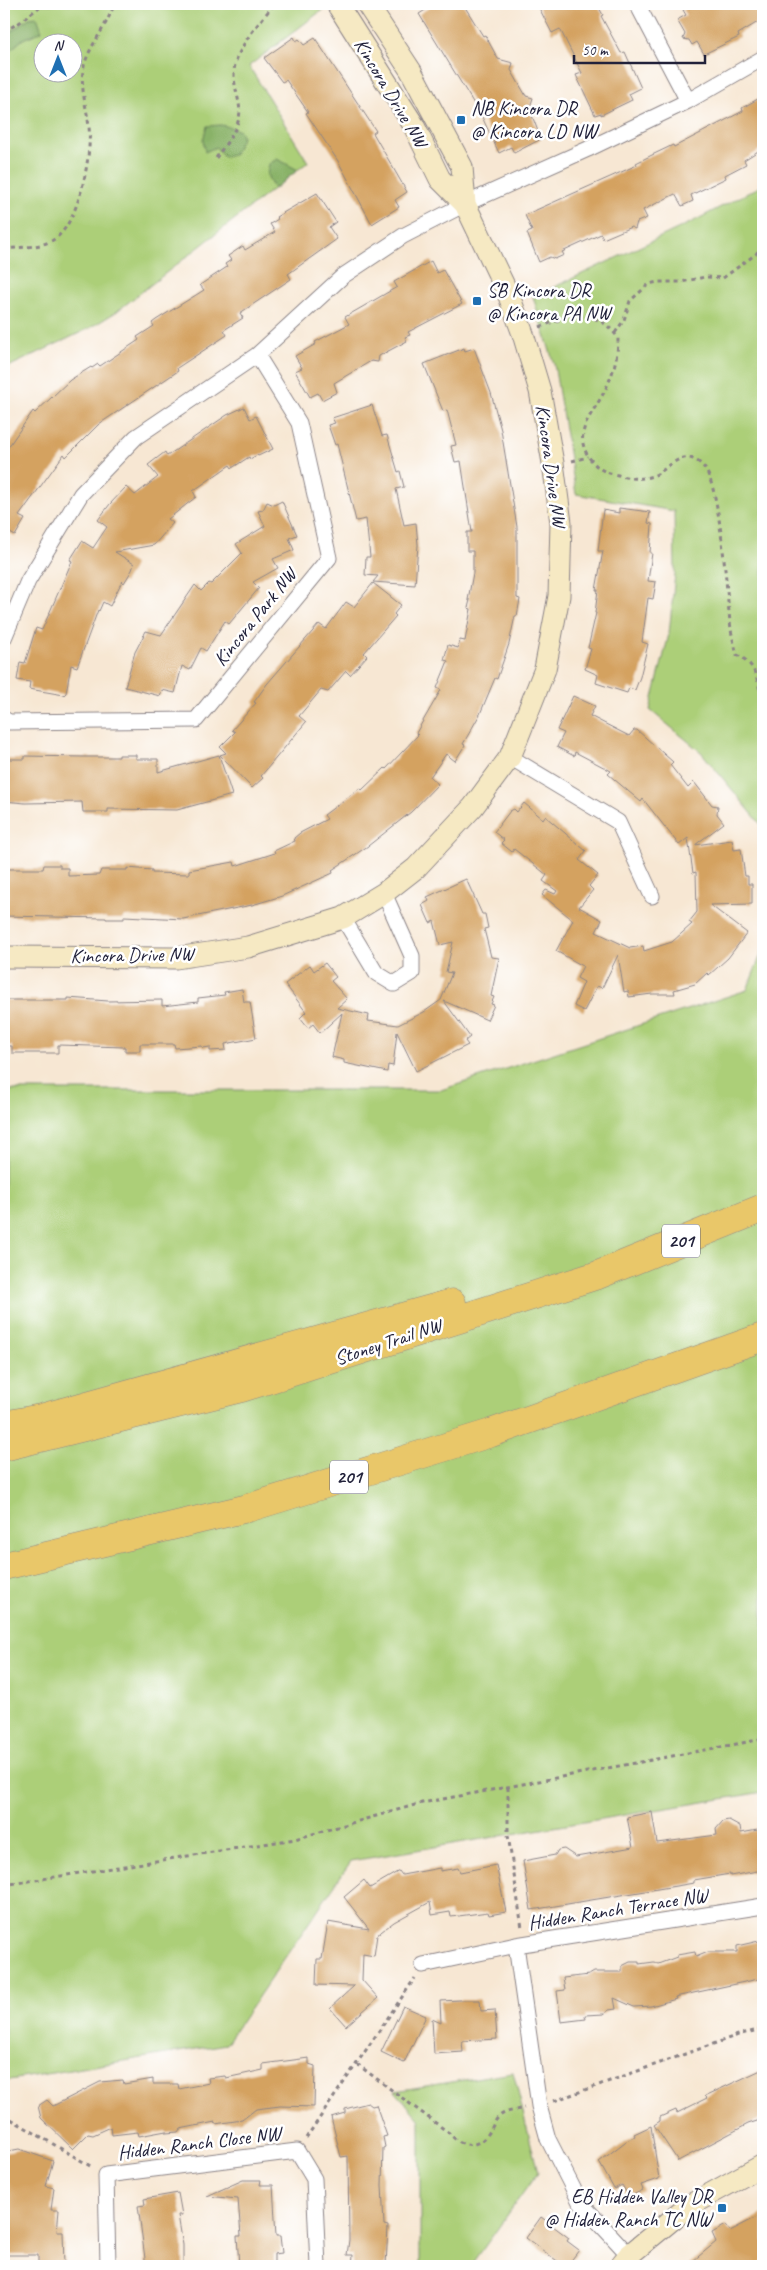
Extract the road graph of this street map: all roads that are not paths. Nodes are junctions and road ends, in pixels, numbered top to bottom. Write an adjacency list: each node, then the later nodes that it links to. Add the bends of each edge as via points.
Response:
1 (337, 4): 6 (street, Kincora Drive NW, via 413,124 440,179)
2 (367, 4): 6 (street, Kincora Drive NW, via 411,71 456,153 462,167)
3 (637, 4): 5 (street)
4 (763, 58): 5 (street)
5 (688, 101): 6 (street)
6 (465, 204): 7 (street, via 403,236 343,276); 10 (street, Kincora Drive NW, via 509,296 523,334 540,391 554,463 561,523 559,596 545,669)
7 (257, 355): 8 (street, via 136,437 81,494 28,582); 9 (street, Kincora Park NW, via 299,423 329,558 196,720 9,722)
8 (4, 638)
9 (4, 719)
10 (510, 757): 11 (street, Kincora Drive NW, via 473,807 416,868); 12 (street, via 618,822)
11 (384, 893): 13 (street, Kincora Drive NW); 13 (street, via 412,956 412,973 394,984 376,973)
12 (652, 896)
13 (343, 918): 14 (street, Kincora Drive NW, via 248,947 176,958)
14 (4, 957)
15 (763, 1208): 16 (highway, Stoney Trail NW / 201)
16 (598, 1275): 18 (highway, via 506,1287 41,1418); 19 (highway, Stoney Trail NW / 201, via 242,1388)
17 (763, 1338): 20 (highway, 201, via 491,1433 248,1508)
18 (4, 1425)
19 (4, 1448)
20 (4, 1566)
21 (763, 1906): 22 (street, Hidden Ranch Terrace NW)
22 (516, 1945): 23 (street); 25 (street, Hidden Ranch Terrace NW, via 539,2106 548,2139 580,2202)
23 (423, 1965)
24 (763, 2165): 25 (street, via 690,2205)
25 (625, 2260)
26 (108, 2266): 27 (street, Hidden Ranch Close NW, via 106,2175 297,2151 314,2179)
27 (318, 2266)

